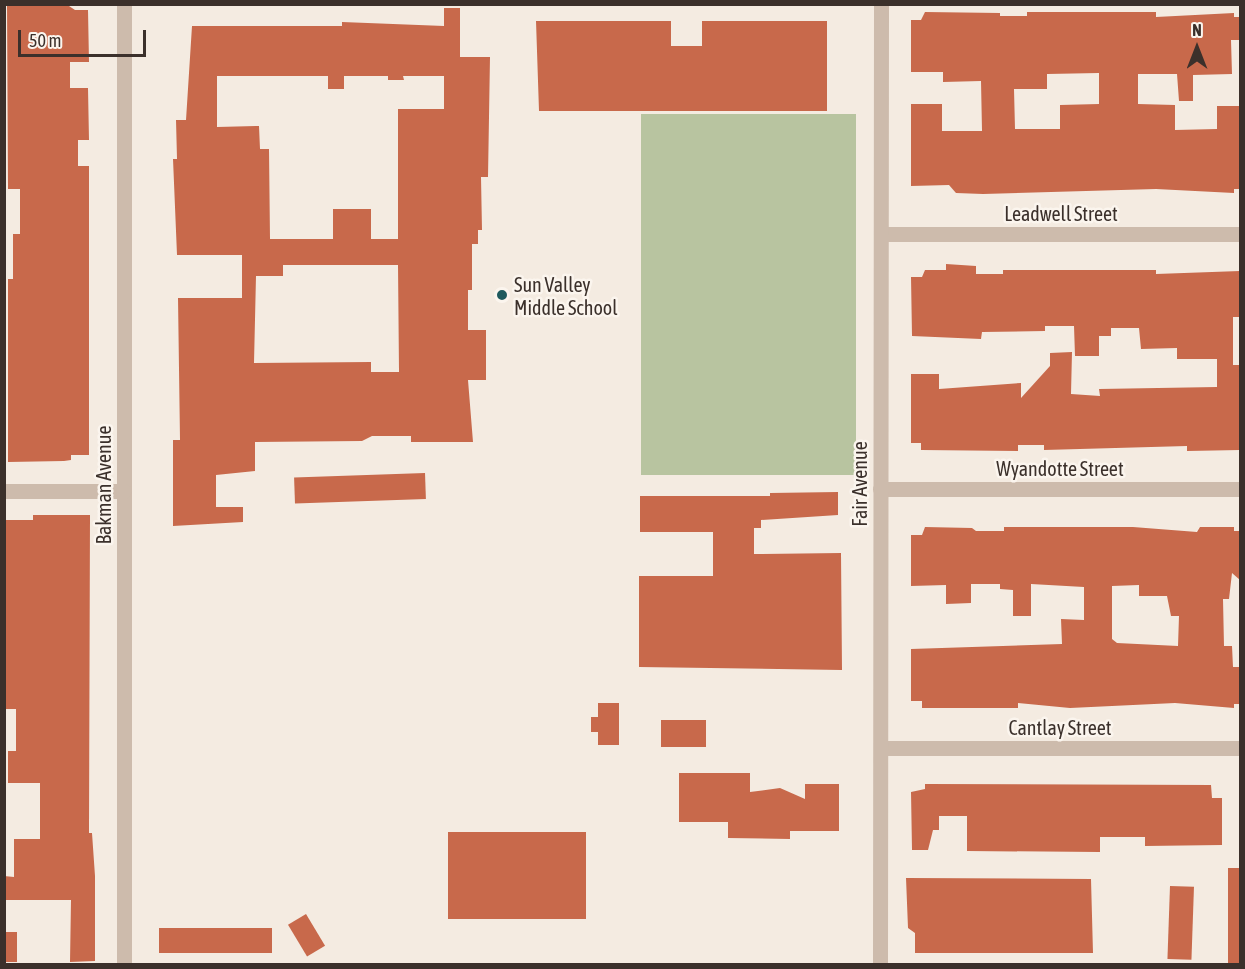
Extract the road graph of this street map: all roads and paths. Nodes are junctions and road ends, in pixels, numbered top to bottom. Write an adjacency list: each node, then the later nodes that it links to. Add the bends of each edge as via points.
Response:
1 (124, 4): 8 (street, Bakman Avenue)
2 (880, 4): 3 (street, Fair Avenue)
3 (880, 234): 4 (street, Leadwell Street); 5 (street, Fair Avenue)
4 (1240, 234)
5 (880, 489): 6 (street, Wyandotte Street); 9 (street, Fair Avenue)
6 (1240, 489)
7 (4, 491): 8 (street)
8 (124, 491): 11 (street, Bakman Avenue)
9 (880, 748): 10 (street, Cantlay Street); 12 (street, Fair Avenue)
10 (1240, 748)
11 (124, 964)
12 (880, 964)

